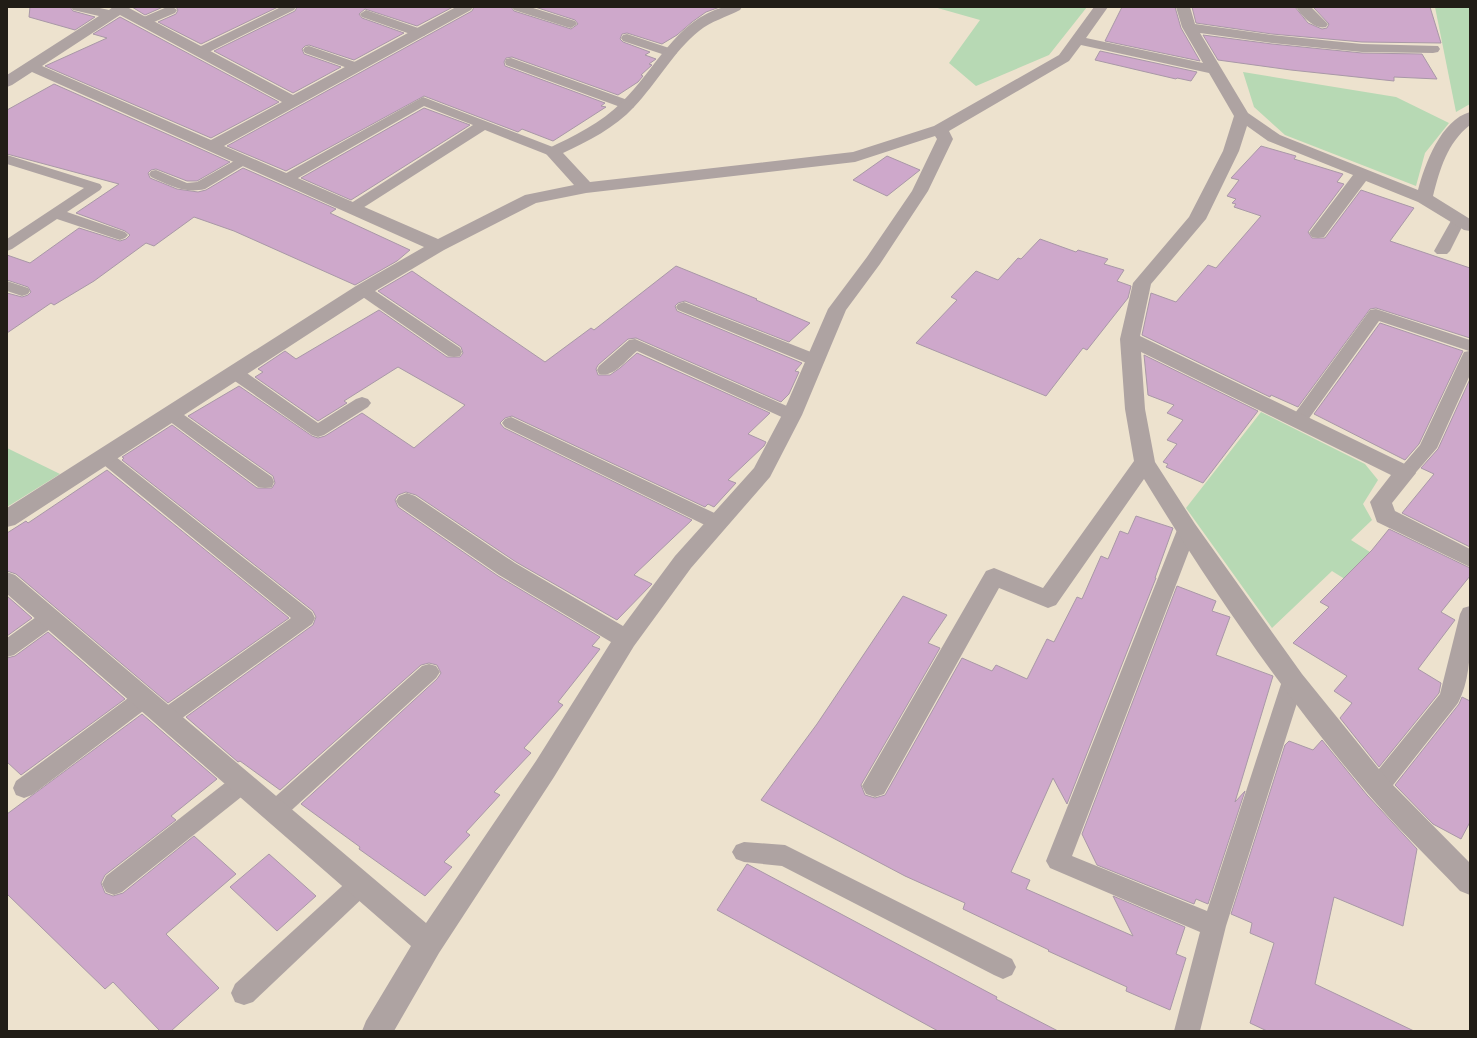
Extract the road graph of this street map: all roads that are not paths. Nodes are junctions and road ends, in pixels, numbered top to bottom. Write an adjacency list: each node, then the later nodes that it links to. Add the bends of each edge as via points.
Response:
1 (78, 7): 10 (street)
2 (290, 7): 21 (lane)
3 (466, 7): 16 (street)
4 (518, 7): 13 (lane)
5 (735, 7): 22 (street, via 694,28)
6 (1100, 7): 18 (street)
7 (1183, 7): 15 (street)
8 (1303, 7): 14 (street)
9 (171, 10): 12 (lane)
10 (118, 11): 12 (street); 24 (street)
11 (366, 14): 16 (lane)
12 (143, 22): 21 (street)
13 (571, 24)
14 (1321, 24)
15 (1189, 28): 19 (street, via 1362,48); 26 (street)
16 (420, 34): 25 (street)
17 (627, 38): 22 (lane)
18 (1076, 40): 26 (street); 33 (street, via 1064,58)
19 (1434, 49)
20 (309, 50): 25 (lane)
21 (199, 52): 28 (street)
22 (670, 53): 29 (street)
23 (511, 62): 29 (lane)
24 (32, 67): 27 (street); 34 (street)
25 (356, 68): 28 (street)
26 (1214, 70): 30 (street)
27 (7, 82)
28 (292, 101): 34 (street)
29 (628, 104): 35 (street, via 619,113 572,143)
30 (1242, 116): 39 (street, via 1274,138); 55 (street, via 1231,151 1197,219 1142,283)
31 (1470, 117): 42 (street, via 1440,148)
32 (483, 125): 35 (lane); 40 (lane, via 423,101); 43 (lane)
33 (940, 129): 41 (street, via 855,157); 59 (street, via 945,140 920,191 874,260 837,308)
34 (212, 146): 37 (street)
35 (552, 152): 41 (street)
36 (7, 159): 44 (lane, via 95,187)
37 (243, 160): 38 (lane, via 200,186 185,187); 40 (street)
38 (156, 174)
39 (1362, 174): 42 (street); 46 (street)
40 (286, 179): 43 (street)
41 (586, 188): 49 (street, via 531,199)
42 (1424, 198): 45 (street)
43 (353, 208): 49 (street)
44 (54, 214): 47 (lane); 48 (lane)
45 (1465, 222): 50 (lane)
46 (1318, 233)
47 (120, 235)
48 (7, 246)
49 (438, 246): 52 (street)
50 (1442, 252)
51 (7, 286): 53 (lane)
52 (363, 290): 57 (lane); 61 (street)
53 (22, 291)
54 (684, 307): 59 (lane)
55 (1130, 339): 65 (street); 68 (street, via 1135,409)
56 (1470, 346): 65 (lane, via 1376,314)
57 (454, 352)
58 (1470, 356): 69 (lane, via 1428,448)
59 (815, 360): 64 (street)
60 (605, 370): 64 (lane, via 635,344)
61 (235, 373): 62 (lane, via 318,431); 63 (street)
62 (362, 403)
63 (171, 414): 67 (street); 70 (lane)
64 (792, 415): 73 (street, via 762,472)
65 (1298, 420): 69 (street)
66 (511, 423): 73 (lane)
67 (105, 457): 72 (street); 84 (lane, via 305,618)
68 (1145, 462): 74 (street); 86 (street, via 1048,600 994,577)
69 (1405, 472): 75 (street, via 1381,502 1385,516)
70 (265, 482)
71 (407, 501): 79 (street, via 506,569)
72 (7, 519)
73 (718, 523): 79 (street, via 683,562)
74 (1187, 530): 82 (street); 94 (lane, via 1058,861)
75 (1470, 559)
76 (7, 581): 78 (street)
77 (1470, 614): 87 (lane, via 1450,697)
78 (50, 618): 80 (lane); 83 (street)
79 (626, 639): 95 (street, via 545,769)
80 (7, 649)
81 (429, 672): 89 (lane)
82 (1292, 681): 87 (street); 94 (lane)
83 (143, 699): 84 (street); 88 (lane)
84 (166, 718): 85 (street)
85 (242, 783): 89 (street); 92 (lane)
86 (875, 786)
87 (1378, 786): 91 (street)
88 (24, 788)
89 (275, 811): 93 (street)
90 (744, 852): 96 (lane, via 785,856)
91 (1470, 882)
92 (114, 884)
93 (360, 885): 95 (street); 97 (lane)
94 (1214, 926): 99 (lane)
95 (428, 944): 98 (street)
96 (1003, 967)
97 (244, 993)
98 (377, 1031)
99 (1187, 1031)

